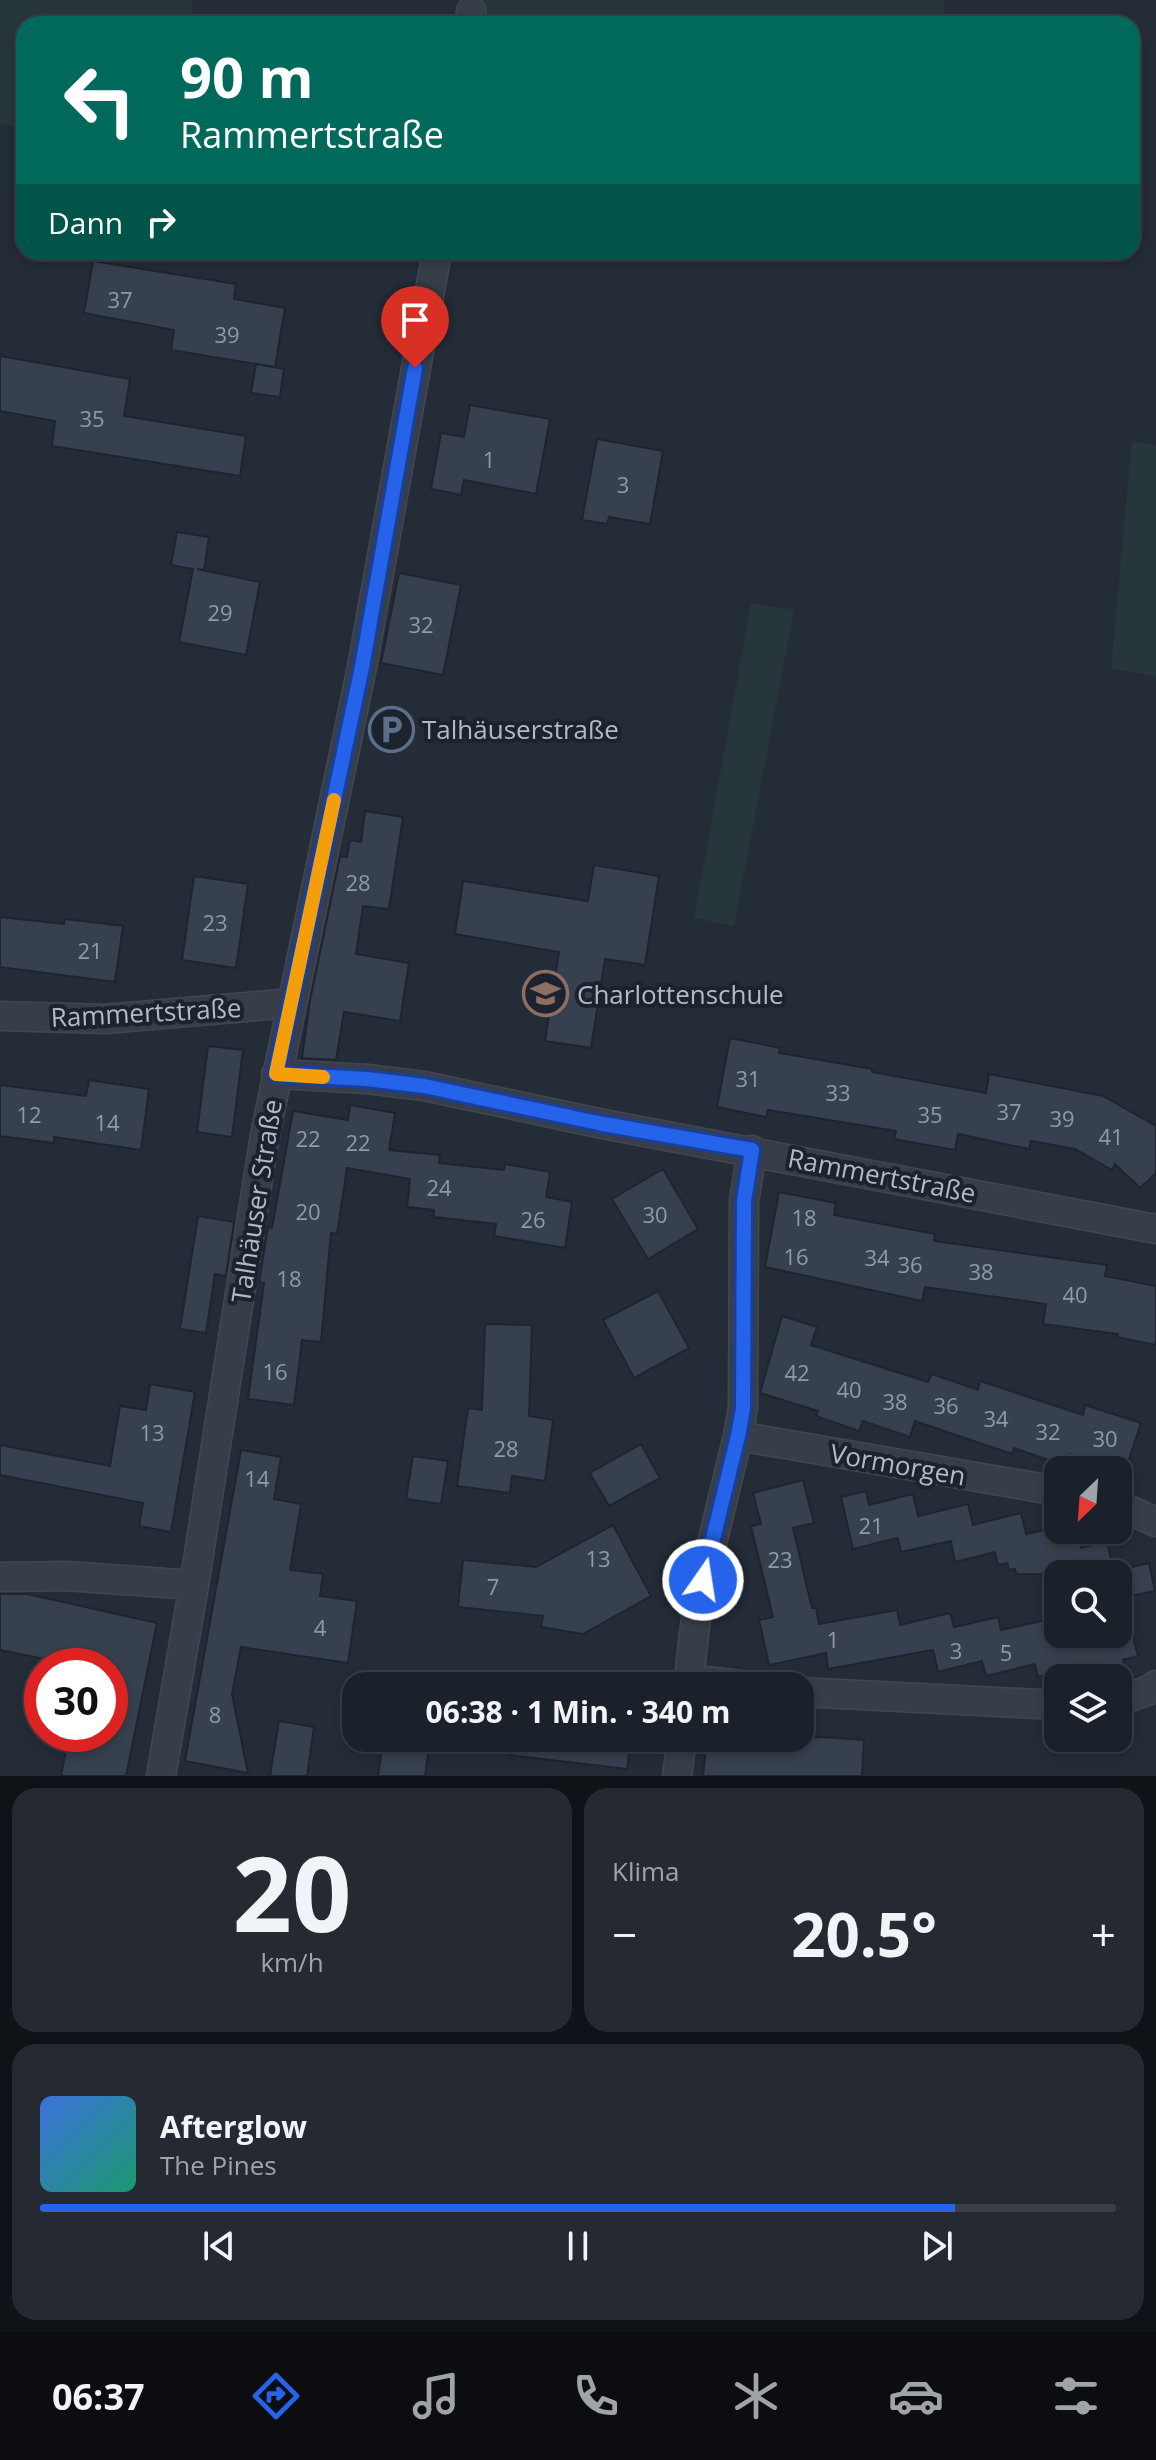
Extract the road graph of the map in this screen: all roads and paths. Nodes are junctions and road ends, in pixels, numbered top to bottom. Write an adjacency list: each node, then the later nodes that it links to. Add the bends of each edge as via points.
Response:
1 (436, 260): 2 (street, Talhäuser Straße, via 362,667)
2 (292, 1003): 3 (street, Rammertstraße, via 106,1019); 4 (street, Talhäuser Straße)
3 (0, 1016)
4 (276, 1074): 5 (street, Rammertstraße, via 424,1086); 12 (street, Talhäuser Straße)
5 (752, 1150): 6 (street, Rammertstraße); 7 (street, via 744,1201 744,1376)
6 (1156, 1229)
7 (738, 1436): 8 (street, Vormorgen); 13 (street, via 704,1573)
8 (1044, 1489)
9 (1132, 1511): 10 (street)
10 (1156, 1522)
11 (0, 1577): 12 (street)
12 (194, 1585): 19 (street, Talhäuser Straße)
13 (690, 1672)
14 (1156, 1685): 16 (street)
15 (814, 1693): 17 (street)
16 (1132, 1696)
17 (1044, 1704)
18 (680, 1752): 20 (street)
19 (161, 1776)
20 (677, 1776)

